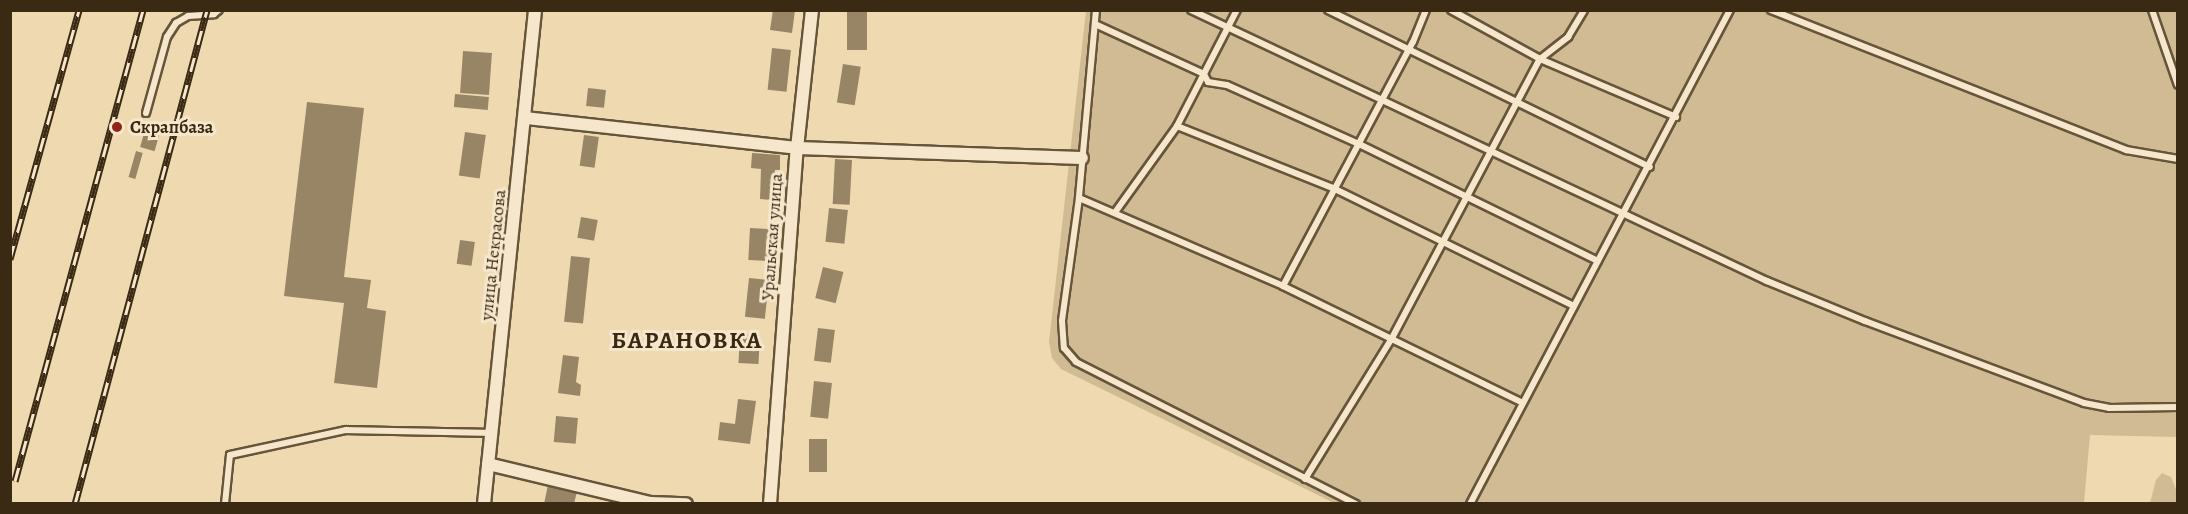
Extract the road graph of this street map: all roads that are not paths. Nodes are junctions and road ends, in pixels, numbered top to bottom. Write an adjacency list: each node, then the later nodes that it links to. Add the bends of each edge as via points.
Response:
1 (219, 10): 22 (lane, via 188,16 176,23 167,37)
2 (535, 10): 24 (street, улица Некрасова)
3 (812, 10): 27 (street, Уральская улица)
4 (1096, 10): 14 (lane)
5 (1191, 10): 15 (lane)
6 (1238, 10): 15 (lane)
7 (1328, 10): 16 (lane)
8 (1426, 10): 16 (lane)
9 (1451, 10): 17 (lane)
10 (1584, 10): 17 (lane, via 1568,37)
11 (1730, 10): 23 (lane)
12 (1771, 10): 30 (lane, via 2126,150)
13 (2152, 10): 19 (lane)
14 (1095, 24): 18 (lane); 29 (lane)
15 (1228, 28): 18 (lane); 20 (lane)
16 (1409, 50): 20 (lane); 21 (lane)
17 (1540, 59): 21 (lane); 23 (lane)
18 (1204, 74): 25 (lane); 26 (lane, via 1208,82 1227,85)
19 (2178, 85)
20 (1383, 98): 26 (lane); 28 (lane)
21 (1518, 101): 28 (lane); 31 (lane)
22 (146, 112)
23 (1676, 117): 31 (lane)
24 (526, 118): 27 (street); 44 (street, улица Некрасова)
25 (1177, 126): 32 (lane); 35 (lane)
26 (1359, 144): 32 (lane); 34 (lane)
27 (797, 148): 29 (street); 50 (street, Уральская улица)
28 (1491, 150): 34 (lane); 36 (lane)
29 (1082, 158): 33 (lane)
30 (2178, 159)
31 (1650, 167): 36 (lane)
32 (1335, 189): 37 (lane); 39 (lane)
33 (1079, 198): 35 (lane); 46 (lane, via 1062,321 1061,338 1069,356)
34 (1466, 198): 37 (lane); 38 (lane)
35 (1116, 211): 39 (lane)
36 (1623, 214): 38 (lane); 43 (lane, via 1767,281 2084,403 2109,408)
37 (1443, 241): 40 (lane); 41 (lane)
38 (1598, 261): 40 (lane)
39 (1282, 286): 41 (lane)
40 (1574, 306): 42 (lane)
41 (1392, 338): 42 (lane); 46 (lane)
42 (1521, 402): 52 (lane)
43 (2178, 407)
44 (491, 433): 45 (street, улица Некрасова); 47 (lane, via 367,428 230,455)
45 (488, 464): 48 (street, улица Некрасова); 49 (street, via 650,503)
46 (1305, 479): 51 (lane)
47 (225, 504)
48 (484, 504)
49 (686, 504)
50 (770, 504)
51 (1356, 504)
52 (1470, 504)

